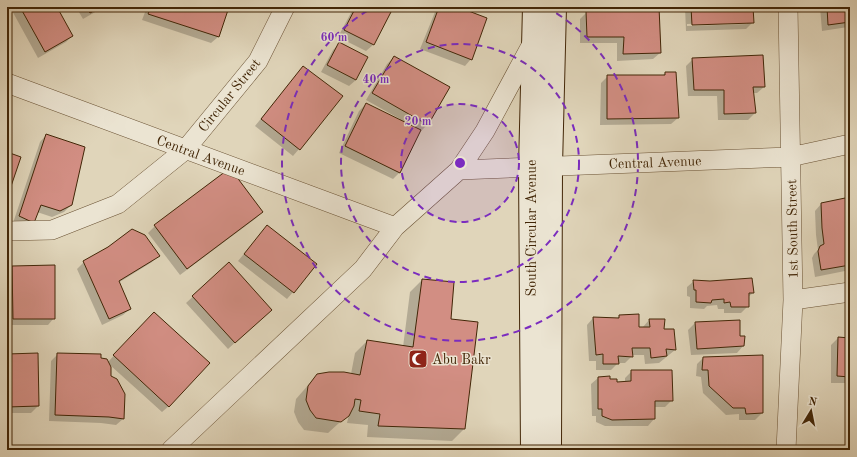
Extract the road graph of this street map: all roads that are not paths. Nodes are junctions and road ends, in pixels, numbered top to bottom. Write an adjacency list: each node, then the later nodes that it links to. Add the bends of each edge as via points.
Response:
1 (285, 7): 8 (street, Circular Street, via 258,61)
2 (534, 7): 5 (main road, South Circular Avenue)
3 (555, 7): 10 (main road, South Circular Avenue)
4 (788, 7): 9 (street, 1st South Street)
5 (533, 42): 10 (main road, South Circular Avenue); 11 (street, via 485,131)
6 (7, 83): 8 (street, Central Avenue)
7 (850, 144): 9 (street, Central Avenue)
8 (185, 150): 12 (street, Central Avenue); 13 (street, Circular Street, via 118,204 52,230)
9 (790, 157): 10 (street, Central Avenue); 15 (street, 1st South Street)
10 (541, 167): 11 (street, Central Avenue); 17 (main road, South Circular Avenue); 18 (main road, South Circular Avenue)
11 (459, 170): 12 (street)
12 (395, 227): 16 (street, via 363,269)
13 (7, 231)
14 (850, 292): 15 (street)
15 (793, 300): 19 (street, 1st South Street)
16 (171, 450)
17 (532, 450)
18 (550, 450)
19 (786, 450)

